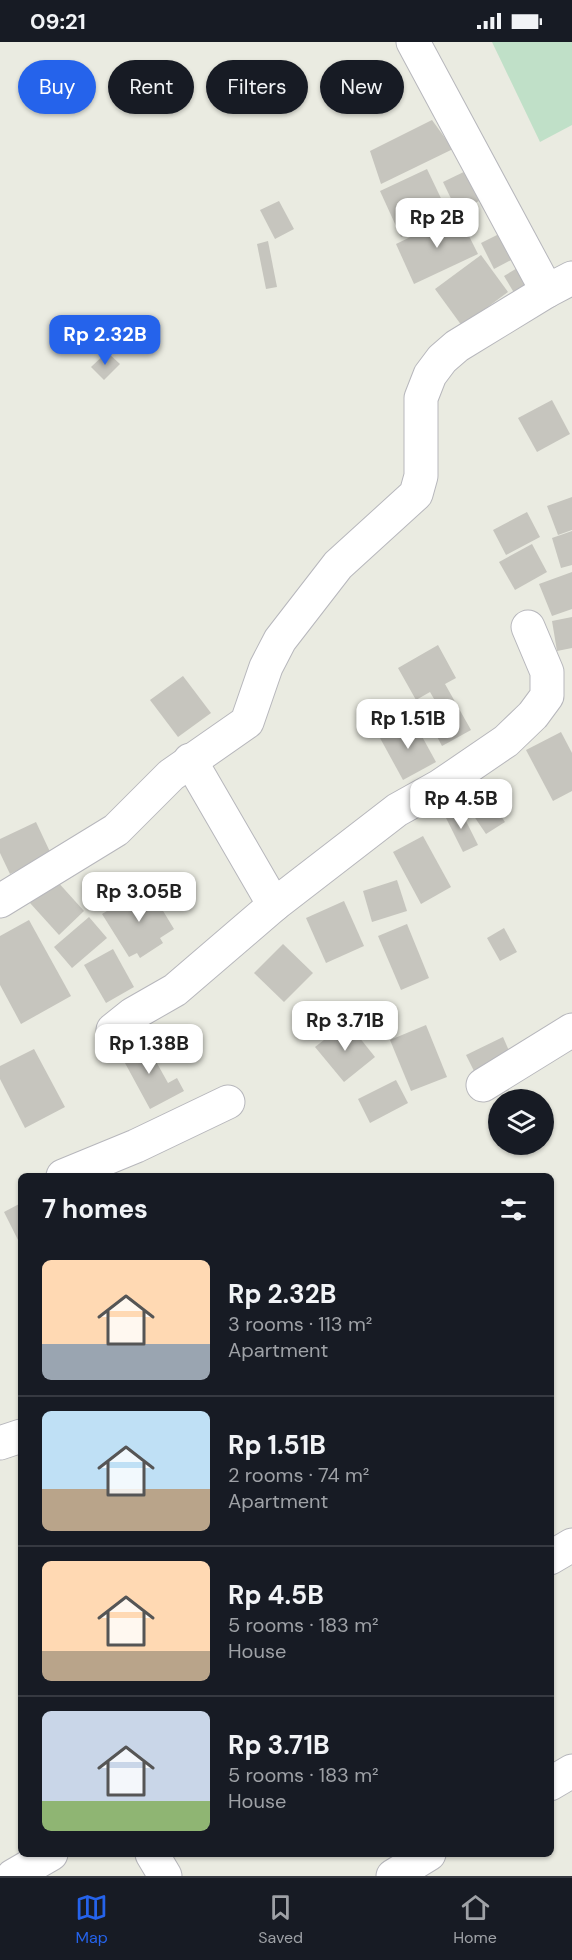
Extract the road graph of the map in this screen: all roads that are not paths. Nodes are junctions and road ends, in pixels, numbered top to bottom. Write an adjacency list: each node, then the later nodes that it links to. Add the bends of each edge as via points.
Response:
1 (413, 42): 2 (street)
2 (560, 284): 4 (street, via 442,359 421,398 421,476 416,494 338,565 280,640 247,722)
3 (528, 627): 6 (street, via 547,672 547,696 532,715 506,741 397,810)
4 (190, 760): 5 (street, via 116,830); 6 (street)
5 (5, 887)
6 (274, 904): 7 (street, via 175,990)
7 (113, 1030)
8 (572, 1030): 9 (street)
9 (483, 1085)
10 (228, 1102): 11 (street)
11 (70, 1173)
12 (18, 1437): 13 (street)
13 (0, 1443)
14 (572, 1545): 15 (street)
15 (554, 1556)
16 (572, 1771): 17 (street)
17 (554, 1782)
18 (154, 1857): 23 (street)
19 (426, 1857): 24 (street)
20 (433, 1857): 25 (street)
21 (53, 1862): 22 (street)
22 (13, 1876)
23 (165, 1876)
24 (393, 1876)
25 (444, 1876)

